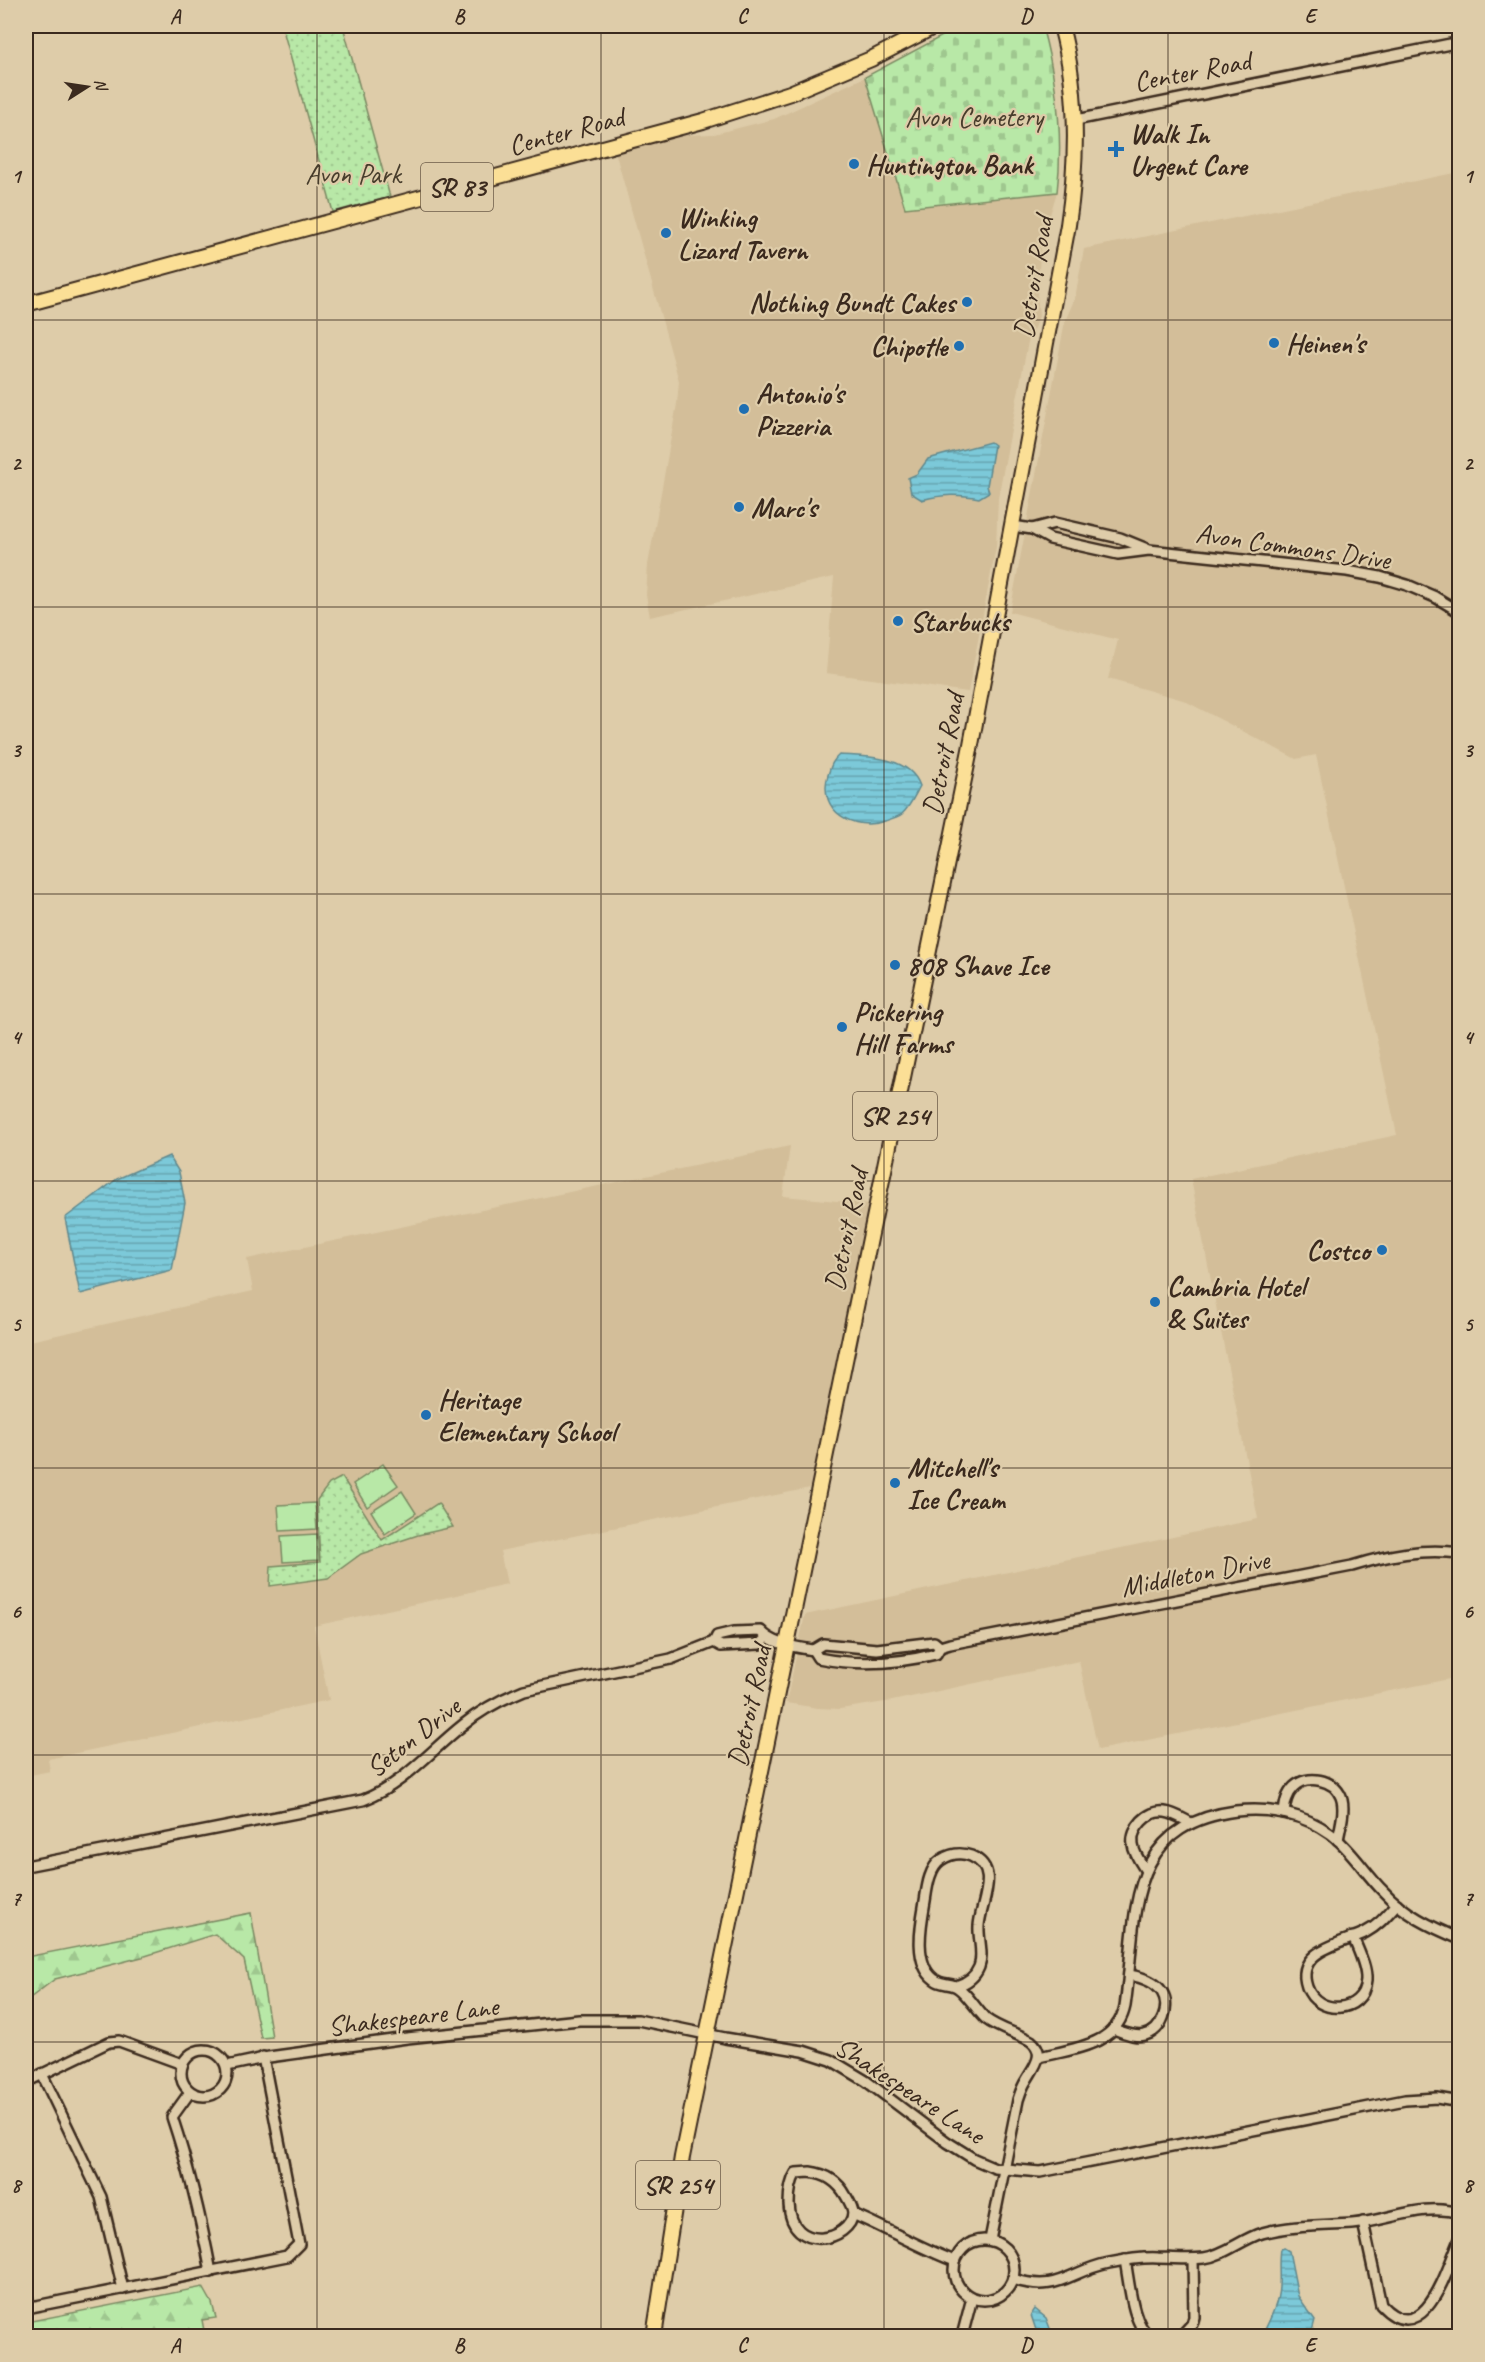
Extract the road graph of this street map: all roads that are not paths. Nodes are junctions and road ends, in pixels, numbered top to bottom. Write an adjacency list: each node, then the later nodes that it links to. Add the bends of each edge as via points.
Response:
1 (934, 26): 5 (main road, Center Road / SR 83, via 871,59 790,93 703,121)
2 (1061, 26): 4 (main road, Detroit Road / SR 254)
3 (1460, 42): 4 (street, Center Road)
4 (1076, 120): 6 (main road, Detroit Road / SR 254, via 1068,225)
5 (26, 304)
6 (1013, 526): 7 (street, Avon Commons Drive); 11 (main road, Detroit Road / SR 254)
7 (1032, 529): 8 (street, Avon Commons Drive, via 1055,524 1120,538); 8 (street, Avon Commons Drive, via 1050,539 1118,554)
8 (1149, 550): 9 (street, Avon Commons Drive, via 1380,577 1435,597)
9 (1460, 612)
10 (1460, 1553): 12 (street, Middleton Drive, via 1394,1554 1352,1566)
11 (787, 1645): 13 (street, Middleton Drive); 17 (street, Seton Drive, via 767,1638 761,1631 734,1632 717,1636 714,1642 671,1659 514,1694 465,1723 402,1779 363,1800); 25 (main road, Detroit Road / SR 254)
12 (940, 1647): 13 (street, Middleton Drive, via 934,1642 877,1648 823,1644); 13 (street, Middleton Drive, via 936,1654 874,1664 818,1658)
13 (813, 1650)
14 (1284, 1813): 15 (street, via 1239,1810); 16 (street, via 1319,1826); 16 (street, via 1287,1797 1295,1786 1310,1780 1323,1781 1341,1797)
15 (1191, 1823): 18 (street, via 1165,1843); 18 (street, via 1164,1812 1143,1820 1134,1833 1133,1845)
16 (1338, 1840): 19 (street)
17 (26, 1866)
18 (1146, 1871): 22 (street, via 1139,1888)
19 (1396, 1904): 20 (street, via 1381,1922); 21 (street, via 1415,1918)
20 (1353, 1937): 20 (street, via 1321,1950 1309,1963 1305,1978 1311,1996 1330,2008 1347,2006 1365,1988 1366,1975)
21 (1460, 1939)
22 (1129, 1975): 24 (street, via 1123,2017); 24 (street, via 1149,1981 1162,1991 1164,2014 1147,2035)
23 (956, 1986): 23 (street, via 942,1984 922,1965 923,1911 935,1865 952,1855 963,1854 982,1864 988,1888 979,1926 979,1968 969,1980); 26 (street, via 989,2021 1036,2044)
24 (1113, 2029): 26 (street, via 1091,2044)
25 (708, 2034): 27 (street, Shakespeare Lane, via 638,2020 579,2020); 34 (street, Shakespeare Lane, via 804,2051 831,2060 962,2152 983,2164); 49 (main road, Detroit Road / SR 254, via 682,2157)
26 (1039, 2056): 34 (street, via 1022,2089)
27 (263, 2057): 29 (street, Shakespeare Lane); 43 (street, via 299,2244 287,2256)
28 (182, 2064): 29 (street, via 192,2052 204,2050 217,2053); 30 (street, via 119,2041 109,2042); 32 (street, via 182,2080)
29 (227, 2066): 32 (street, via 227,2078 219,2091 208,2096)
30 (42, 2074): 31 (street); 46 (street, via 101,2197)
31 (26, 2082)
32 (190, 2092): 43 (street, via 172,2117 198,2205)
33 (1460, 2102): 34 (street, Shakespeare Lane, via 1424,2097 1055,2170)
34 (1004, 2169): 39 (street)
35 (1460, 2213): 37 (street, via 1428,2209)
36 (853, 2214): 36 (street, via 844,2192 825,2174 796,2173 789,2210 800,2233 816,2239 835,2236); 42 (street)
37 (1363, 2222): 38 (street, via 1381,2305 1402,2318 1412,2318 1428,2308); 40 (street, via 1307,2225 1260,2234 1214,2255)
38 (1460, 2240)
39 (990, 2241): 42 (street, via 980,2240 966,2246); 44 (street, via 1003,2246 1012,2257)
40 (1193, 2259): 41 (street); 52 (street, via 1194,2317)
41 (1125, 2260): 44 (street, via 1092,2267 1051,2284); 51 (street, via 1136,2315)
42 (955, 2261): 47 (street, via 956,2282)
43 (211, 2272): 46 (street)
44 (1014, 2279): 47 (street, via 1000,2296 987,2301)
45 (26, 2289): 48 (street)
46 (123, 2289): 48 (street)
47 (972, 2298): 50 (street)
48 (27, 2308)
49 (654, 2337)
50 (962, 2337)
51 (1150, 2337)
52 (1181, 2337)

